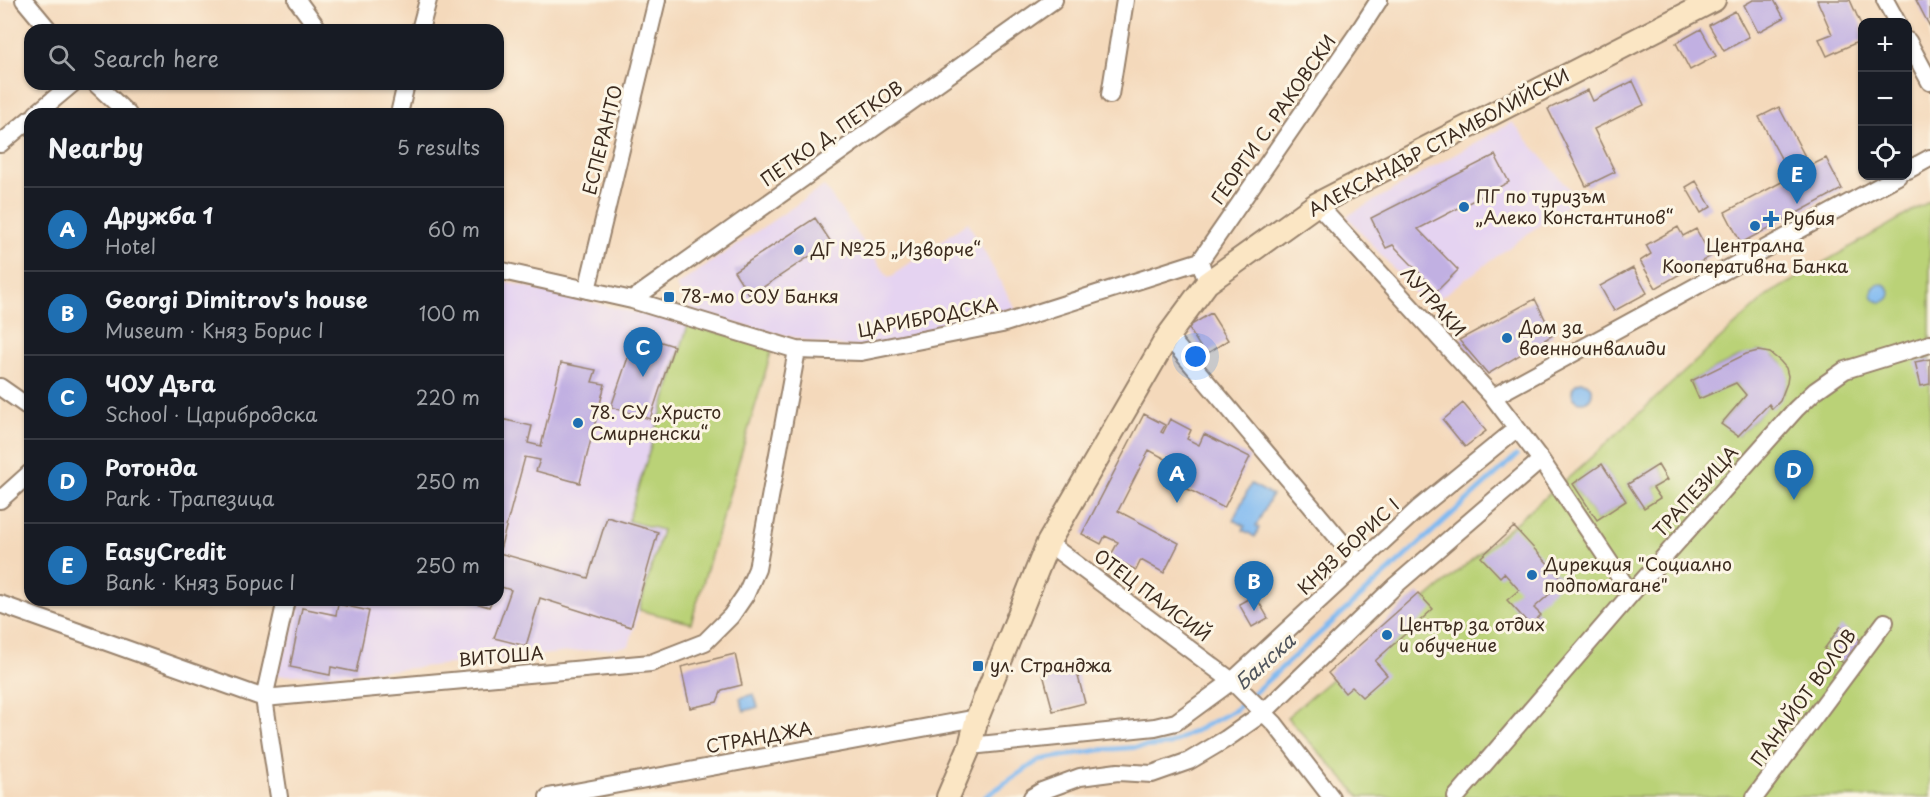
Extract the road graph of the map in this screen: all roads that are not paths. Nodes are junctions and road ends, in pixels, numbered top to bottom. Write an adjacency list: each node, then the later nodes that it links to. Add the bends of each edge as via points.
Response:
1 (24, 0): 11 (street)
2 (297, 0): 12 (street)
3 (428, 0): 13 (street)
4 (657, 0): 32 (street, ЕСПЕРАНТО)
5 (1054, 0): 33 (street, ПЕТКО Д. ПЕТКОВ)
6 (1125, 0): 19 (street)
7 (1379, 0): 29 (street, ГЕОРГИ С. РАКОВСКИ)
8 (1714, 0): 28 (street, АЛЕКСАНДЪР СТАМБОЛИЙСКИ)
9 (1885, 0): 10 (street)
10 (1896, 18)
11 (45, 24)
12 (315, 24)
13 (422, 24)
14 (1912, 48): 15 (street)
15 (1930, 82)
16 (65, 90): 20 (street)
17 (102, 90): 21 (street)
18 (405, 90): 22 (street)
19 (1110, 95)
20 (43, 108)
21 (122, 108)
22 (400, 108)
23 (24, 124): 24 (street)
24 (0, 144)
25 (1930, 158): 26 (street)
26 (1912, 168)
27 (1891, 180): 38 (street)
28 (1317, 204): 31 (street, АЛЕКСАНДЪР СТАМБОЛИЙСКИ); 38 (street, ЛУТРАКИ)
29 (1200, 261): 31 (street); 36 (street, ЦАРИБРОДСКА, via 1002,324 861,352)
30 (504, 271): 32 (street, ЦАРИБРОДСКА)
31 (1207, 283): 34 (street, АЛЕКСАНДЪР СТАМБОЛИЙСКИ)
32 (587, 290): 33 (street, ЦАРИБРОДСКА)
33 (632, 300): 36 (street, ЦАРИБРОДСКА)
34 (1168, 336): 44 (street, АЛЕКСАНДЪР СТАМБОЛИЙСКИ); 45 (street)
35 (1930, 344): 46 (street, ТРАПЕЗИЦА, via 1845,370 1815,391)
36 (797, 350): 51 (street, ВИТОША, via 757,569 731,616 705,642 651,663)
37 (0, 387): 39 (street)
38 (1493, 397): 40 (street, ЛУТРАКИ)
39 (24, 404)
40 (1516, 429): 41 (street, ЛУТРАКИ); 45 (street, КНЯЗ БОРИС I, via 1418,509)
41 (1542, 460): 46 (street, ЛУТРАКИ); 52 (street, via 1396,585)
42 (24, 478): 43 (street)
43 (0, 500)
44 (1048, 543): 50 (street, ОТЕЦ ПАИСИЙ); 53 (street, АЛЕКСАНДЪР СТАМБОЛИЙСКИ)
45 (1360, 564): 50 (street, КНЯЗ БОРИС I)
46 (1631, 594): 60 (street, ТРАПЕЗИЦА)
47 (0, 604): 51 (street, ВИТОША)
48 (285, 606): 51 (street)
49 (1885, 622): 61 (street, ПАНАЙОТ ВОЛОВ)
50 (1237, 686): 52 (street, ОТЕЦ ПАИСИЙ); 54 (street, КНЯЗ БОРИС I, via 1176,722 1155,727)
51 (264, 698): 55 (street)
52 (1261, 711): 58 (street, via 1226,739 1189,761 1152,774 1118,772 1080,777); 59 (street)
53 (977, 718): 54 (street, АЛЕКСАНДЪР СТАМБОЛИЙСКИ); 56 (street, СТРАНДЖА)
54 (970, 746): 57 (street, АЛЕКСАНДЪР СТАМБОЛИЙСКИ)
55 (279, 797)
56 (548, 797)
57 (948, 797)
58 (1032, 797)
59 (1331, 797)
60 (1456, 797)
61 (1755, 797)

